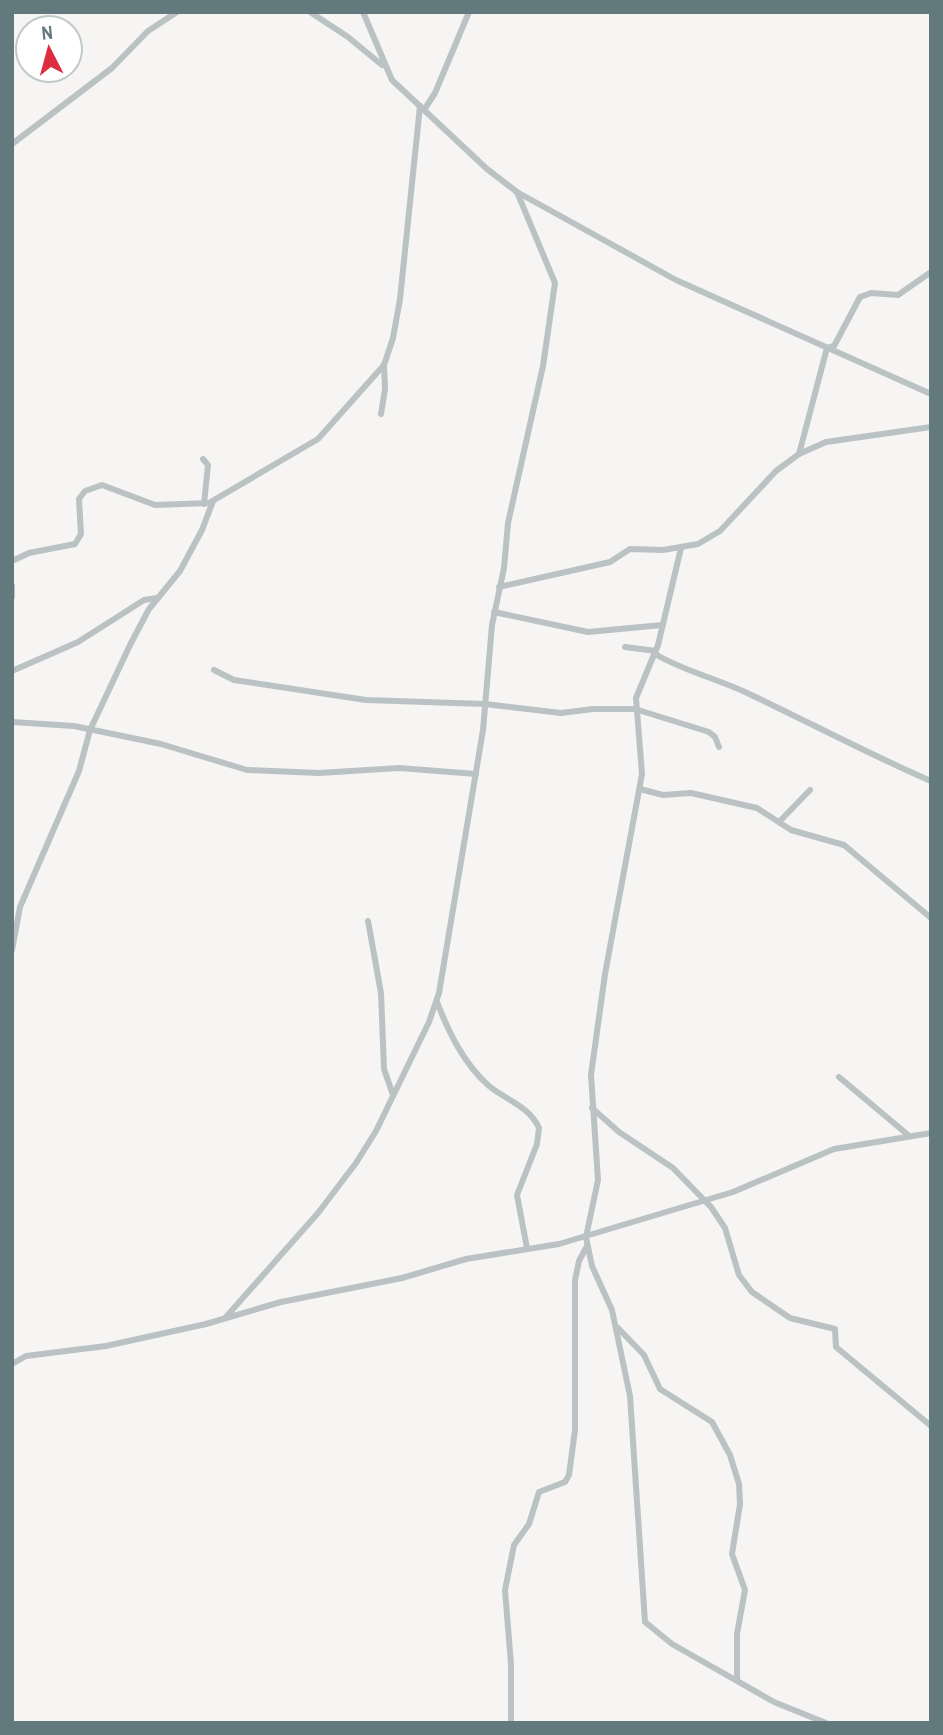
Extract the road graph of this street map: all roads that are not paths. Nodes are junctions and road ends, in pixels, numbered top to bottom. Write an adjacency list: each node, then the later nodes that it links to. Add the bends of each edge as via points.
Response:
1 (177, 12): 7 (street)
2 (310, 12): 5 (street)
3 (363, 12): 5 (street)
4 (469, 12): 6 (street, via 435,93)
5 (383, 66): 6 (street)
6 (422, 108): 8 (street); 11 (street, via 400,299)
7 (12, 144)
8 (517, 191): 10 (street, via 676,280); 22 (street, via 555,283)
9 (931, 272): 10 (street, via 901,295 860,297 834,346)
10 (827, 348): 12 (street); 15 (street)
11 (384, 365): 13 (street); 17 (street, via 318,439)
12 (931, 394)
13 (381, 414)
14 (931, 427): 15 (street, via 826,443)
15 (799, 454): 19 (street, via 776,471 720,531)
16 (203, 459): 18 (street, via 208,465)
17 (213, 501): 18 (street); 24 (street, via 180,571)
18 (204, 504): 20 (street, via 155,505 108,486 95,486 79,499 81,530 75,544)
19 (681, 548): 22 (street, via 630,549 610,562); 26 (street)
20 (12, 561)
21 (12, 586): 23 (street)
22 (499, 587): 25 (street)
23 (12, 597)
24 (158, 598): 30 (street, via 144,600 71,646); 34 (street)
25 (494, 612): 26 (street, via 588,632); 31 (street)
26 (662, 625): 28 (street)
27 (625, 647): 28 (street)
28 (656, 652): 32 (street); 37 (street, via 688,672 747,693)
29 (214, 670): 31 (street, via 237,681 366,700)
30 (12, 671)
31 (485, 704): 32 (street, via 561,713); 36 (street)
32 (635, 709): 35 (street, via 709,732); 38 (street, via 643,762)
33 (12, 722): 34 (street)
34 (90, 730): 36 (street, via 161,744 247,770 319,773 399,768); 43 (street, via 79,771 20,907)
35 (719, 747)
36 (476, 774): 44 (street)
37 (931, 781)
38 (640, 789): 40 (street, via 663,795 691,793 757,808); 47 (street, via 594,1042)
39 (810, 790): 40 (street)
40 (779, 822): 41 (street, via 852,849)
41 (931, 918)
42 (368, 921): 46 (street, via 381,993 384,1069)
43 (12, 950)
44 (436, 1001): 46 (street); 53 (street, via 475,1072 526,1110 539,1128 517,1195)
45 (839, 1077): 49 (street)
46 (393, 1095): 54 (street, via 342,1184)
47 (592, 1108): 50 (street, via 673,1168); 51 (street, via 598,1180)
48 (931, 1133): 49 (street)
49 (908, 1135): 50 (street, via 834,1149)
50 (705, 1201): 51 (street); 57 (street, via 725,1228 739,1275 752,1292 790,1318 835,1329 836,1347)
51 (586, 1237): 52 (street); 53 (street)
52 (587, 1247): 55 (street); 59 (street, via 575,1280 575,1430 569,1475 565,1482 539,1492 531,1520 514,1545 505,1590)
53 (527, 1248): 54 (street)
54 (226, 1317): 56 (street, via 106,1346 26,1356)
55 (616, 1327): 58 (street, via 644,1355 660,1389 712,1422 730,1455 740,1504 732,1553 745,1590 738,1627); 58 (street, via 632,1408 645,1622 672,1644)
56 (12, 1364)
57 (931, 1426)
58 (737, 1679): 60 (street, via 783,1707)
59 (511, 1723)
60 (826, 1723)

